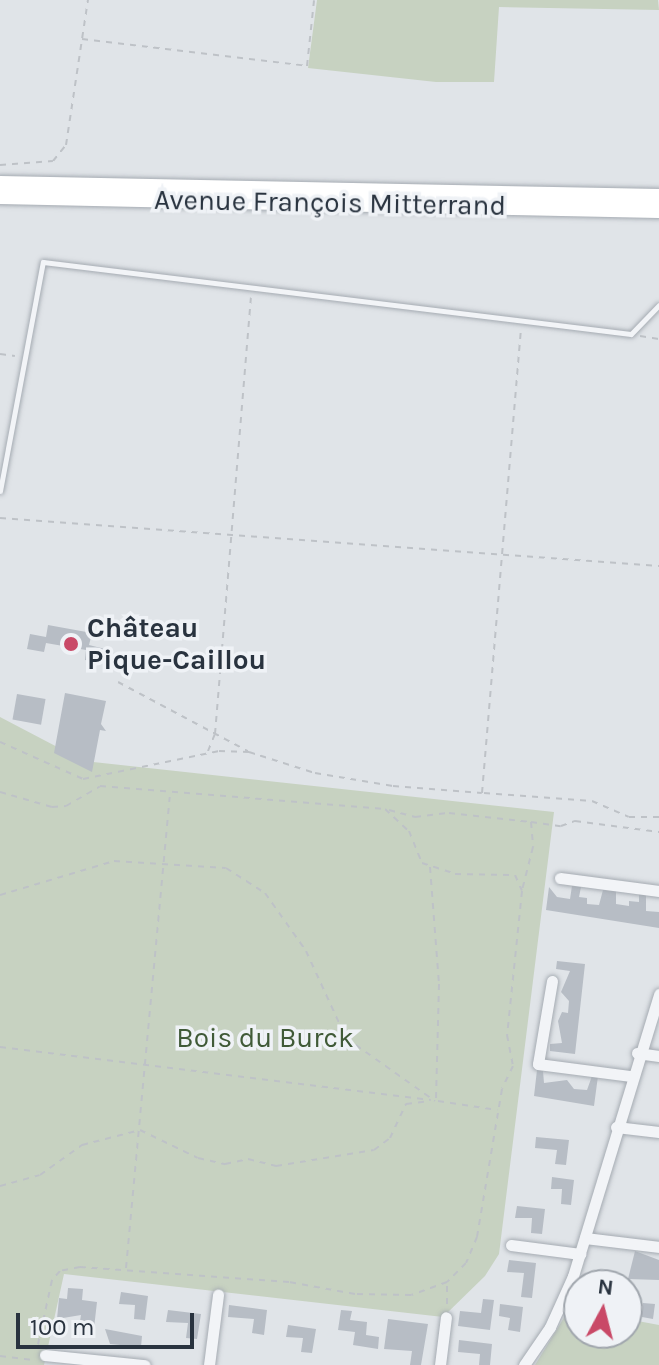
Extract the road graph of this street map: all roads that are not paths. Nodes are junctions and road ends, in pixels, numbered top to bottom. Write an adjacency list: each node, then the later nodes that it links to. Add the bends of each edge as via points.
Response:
1 (0, 184): 3 (main road, Avenue François Mitterrand)
2 (0, 196): 4 (main road, Avenue François Mitterrand)
3 (659, 197)
4 (659, 210)
5 (659, 305): 6 (lane, via 631,334 43,262)
6 (0, 491)
7 (560, 878): 8 (street)
8 (659, 891)
9 (552, 981): 13 (street, via 538,1064)
10 (659, 994): 11 (street)
11 (637, 1053): 12 (street); 13 (street)
12 (659, 1056)
13 (631, 1076): 14 (street)
14 (616, 1127): 15 (street); 16 (street)
15 (659, 1132)
16 (585, 1238): 18 (street); 19 (street)
17 (511, 1245): 19 (street)
18 (659, 1247)
19 (580, 1254): 26 (street, via 560,1308)
20 (218, 1295): 24 (street)
21 (446, 1317): 25 (street)
22 (39, 1354): 23 (street)
23 (144, 1365)
24 (209, 1365)
25 (440, 1365)
26 (524, 1365)

